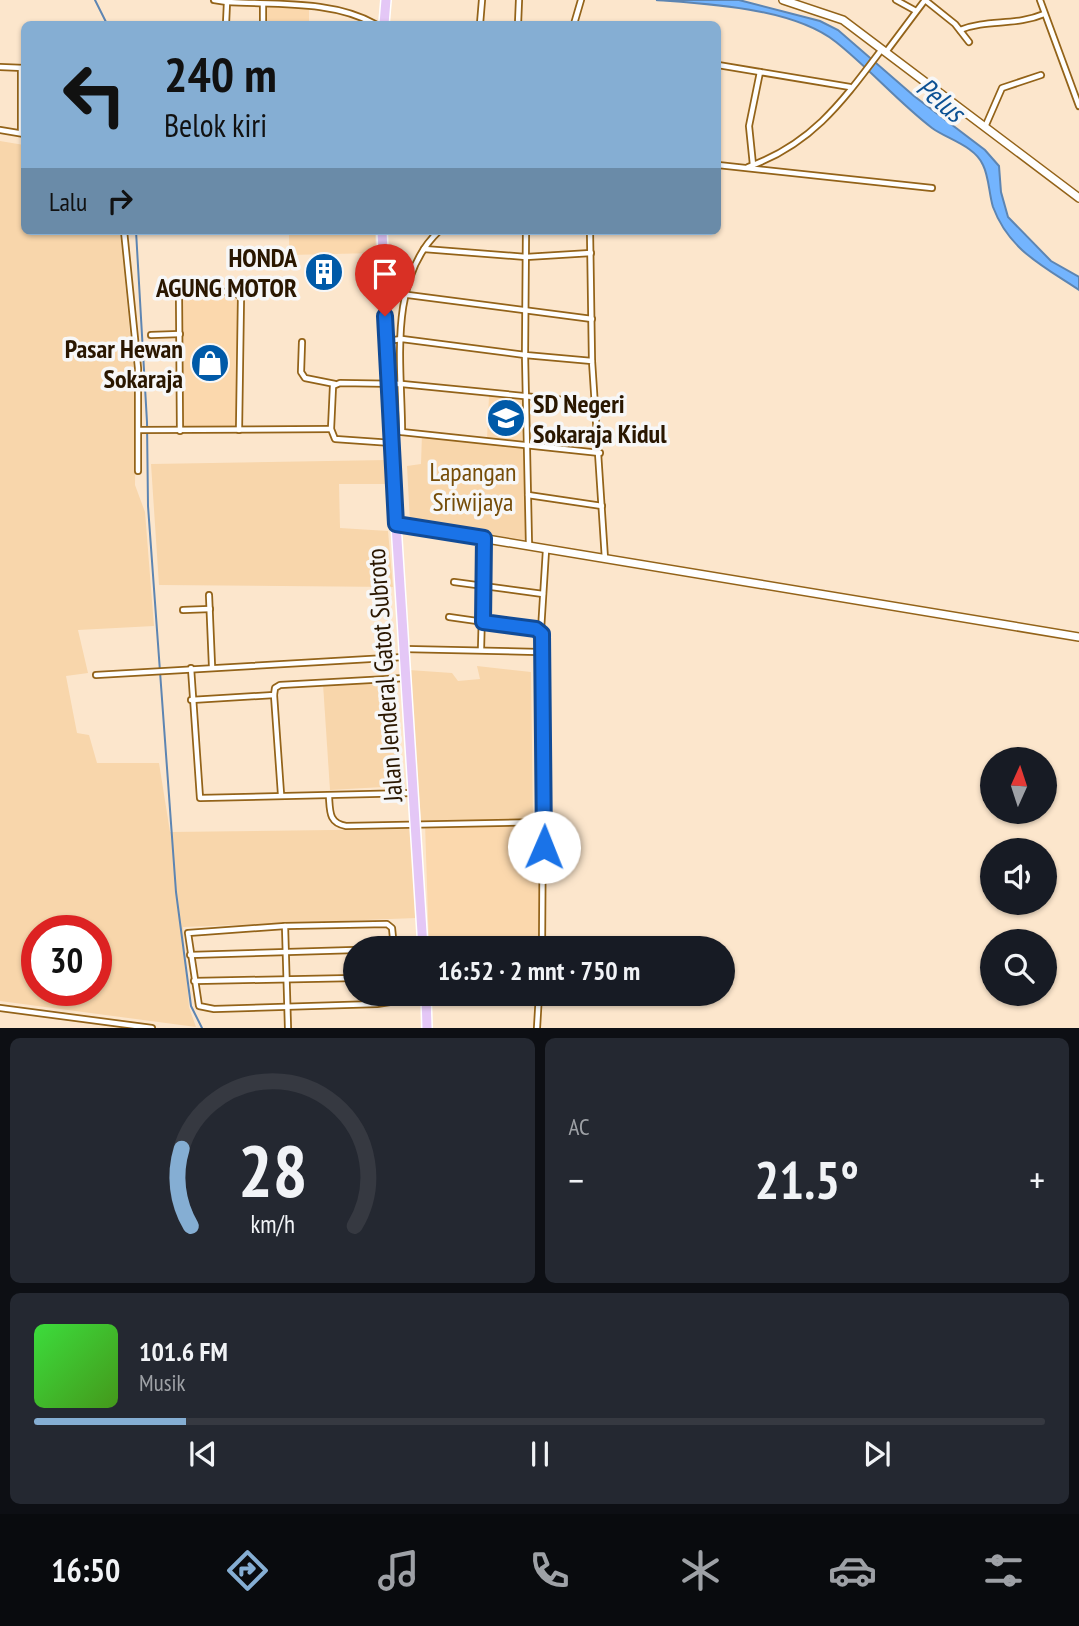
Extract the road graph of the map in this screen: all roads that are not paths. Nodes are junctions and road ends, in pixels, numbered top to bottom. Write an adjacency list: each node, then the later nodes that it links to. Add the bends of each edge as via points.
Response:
1 (214, 0): 9 (street)
2 (386, 0): 16 (highway)
3 (482, 0): 17 (street)
4 (519, 0): 18 (street)
5 (581, 0): 19 (street)
6 (783, 0): 22 (street, via 843,20)
7 (896, 0): 11 (street)
8 (1040, 0): 12 (street)
9 (228, 2): 10 (street); 13 (street)
10 (263, 5): 14 (street); 15 (street, via 338,10)
11 (916, 11): 20 (street, via 925,0); 22 (street)
12 (1044, 14): 20 (street); 29 (street)
13 (226, 21)
14 (263, 21)
15 (367, 21)
16 (384, 21)
17 (480, 21)
18 (518, 21)
19 (575, 21)
20 (960, 30): 21 (street)
21 (969, 42)
22 (882, 51): 28 (street); 30 (street)
23 (721, 66): 26 (street)
24 (0, 67): 25 (street)
25 (21, 68)
26 (760, 72): 28 (street); 34 (street, via 749,126)
27 (1041, 75): 30 (street, via 1002,88)
28 (850, 88): 34 (street, via 809,135)
29 (1079, 106)
30 (985, 127): 37 (street)
31 (0, 130): 32 (street)
32 (21, 133)
33 (721, 165): 35 (street)
34 (753, 165): 35 (street)
35 (747, 167): 36 (street)
36 (932, 188)
37 (1079, 198)
38 (124, 235): 63 (street)
39 (382, 235): 46 (highway, Jalan Jenderal Gatot Subroto)
40 (436, 235): 43 (street)
41 (526, 235): 45 (street)
42 (590, 235): 44 (street)
43 (424, 249): 45 (street); 47 (street)
44 (591, 253): 45 (street); 49 (street)
45 (526, 257): 48 (street)
46 (383, 292): 47 (street); 53 (highway, Jalan Jenderal Gatot Subroto)
47 (405, 293): 48 (street); 52 (street)
48 (526, 310): 49 (street); 55 (street)
49 (592, 319): 56 (street)
50 (180, 334): 51 (street); 64 (street, via 181,293 234,292 241,297); 65 (street)
51 (151, 335)
52 (402, 339): 53 (street); 55 (street); 59 (street)
53 (386, 341): 58 (highway, Jalan Jenderal Gatot Subroto)
54 (302, 342): 57 (street, via 305,378)
55 (525, 355): 56 (street); 60 (street)
56 (592, 361): 61 (street)
57 (336, 384): 58 (street); 62 (street)
58 (388, 384): 59 (street); 66 (highway, Jalan Jenderal Gatot Subroto)
59 (402, 384): 60 (street); 67 (street)
60 (526, 397): 61 (street); 69 (street)
61 (595, 403): 70 (street)
62 (331, 429): 64 (street); 68 (street, via 338,441)
63 (142, 430): 65 (street); 71 (street)
64 (239, 430): 65 (street)
65 (180, 431)
66 (391, 431): 67 (street); 68 (highway, Jalan Jenderal Gatot Subroto)
67 (402, 432): 69 (street)
68 (392, 443): 74 (highway, Jalan Jenderal Gatot Subroto)
69 (527, 445): 70 (street); 72 (street)
70 (600, 453): 73 (street)
71 (138, 471)
72 (528, 495): 73 (street); 76 (street)
73 (602, 506): 78 (street)
74 (396, 524): 75 (street); 90 (highway, Jalan Jenderal Gatot Subroto)
75 (484, 538): 76 (street); 80 (street)
76 (529, 546): 77 (street)
77 (546, 550): 78 (street); 81 (street)
78 (605, 560): 88 (street)
79 (454, 582): 80 (street)
80 (484, 587): 81 (street); 86 (street)
81 (543, 594): 87 (street)
82 (209, 595): 83 (street)
83 (210, 609): 84 (street); 92 (street)
84 (183, 610)
85 (450, 617): 86 (street)
86 (483, 622): 87 (street); 89 (street)
87 (541, 631): 91 (street)
88 (1079, 637)
89 (481, 649): 90 (street); 91 (street)
90 (404, 653): 92 (street); 95 (highway, Jalan Jenderal Gatot Subroto)
91 (541, 654): 101 (street)
92 (212, 666): 93 (street)
93 (191, 668): 94 (street); 97 (street)
94 (96, 675)
95 (406, 678): 96 (street, via 280,685); 98 (highway, Jalan Jenderal Gatot Subroto)
96 (274, 695): 97 (street); 99 (street)
97 (191, 700): 99 (street, via 200,798)
98 (412, 793): 100 (street); 102 (highway, Jalan Jenderal Gatot Subroto)
99 (281, 794): 100 (street)
100 (329, 797): 102 (street, via 331,818 338,825)
101 (544, 822): 102 (street); 106 (street)
102 (414, 824): 105 (highway, Jalan Jenderal Gatot Subroto)
103 (285, 926): 104 (street, via 387,924); 108 (street); 109 (street, via 191,932)
104 (393, 936)
105 (422, 936)
106 (542, 936)
107 (343, 950): 108 (street)
108 (287, 952): 109 (street); 111 (street)
109 (190, 955): 112 (street)
110 (343, 978): 111 (street)
111 (288, 979): 112 (street); 116 (street)
112 (194, 981): 116 (street, via 197,1003 206,1009)
113 (343, 1005): 116 (street)
114 (426, 1006): 122 (highway)
115 (538, 1006): 123 (street)
116 (288, 1007): 121 (street)
117 (0, 1008): 118 (street)
118 (111, 1021): 119 (street); 120 (street)
119 (110, 1027)
120 (152, 1027)
121 (288, 1027)
122 (427, 1027)
123 (537, 1027)

